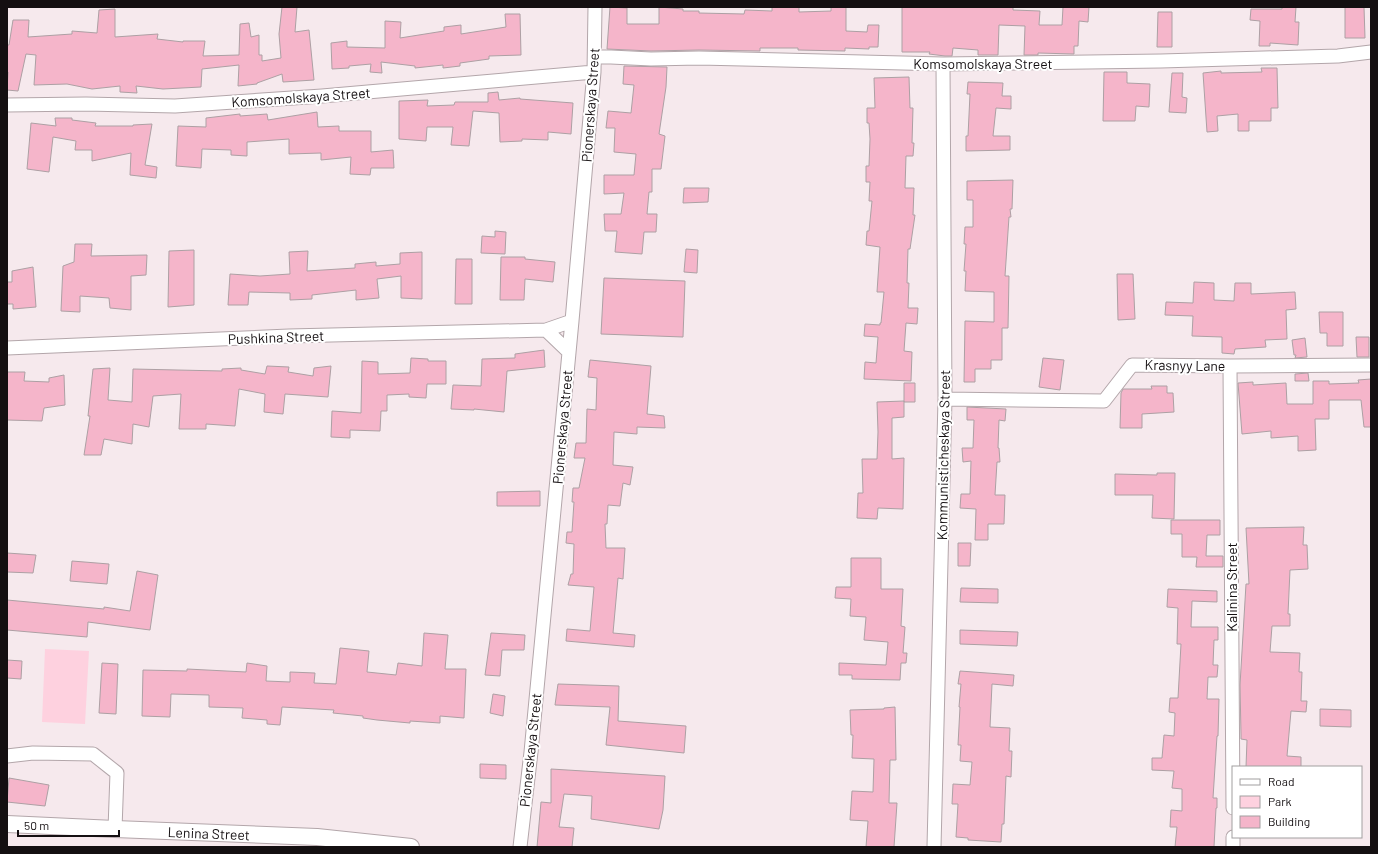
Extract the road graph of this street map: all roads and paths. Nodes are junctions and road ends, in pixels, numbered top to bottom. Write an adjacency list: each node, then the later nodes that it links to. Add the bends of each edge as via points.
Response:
1 (595, 7): 3 (street, Pionerskaya Street)
2 (1371, 52): 4 (street, Komsomolskaya Street, via 1338,56 1161,62)
3 (595, 57): 4 (street, Komsomolskaya Street); 5 (street, Pionerskaya Street)
4 (943, 64): 13 (street, Kommunisticheskaya Street)
5 (594, 72): 6 (street, Komsomolskaya Street, via 175,106); 7 (street, Pionerskaya Street)
6 (7, 105)
7 (572, 320): 8 (street, Pushkina Street); 10 (street, Pionerskaya Street)
8 (546, 330): 9 (street, Pushkina Street, via 289,336); 10 (street)
9 (7, 348)
10 (569, 352): 19 (street, Pionerskaya Street)
11 (1371, 365): 12 (street, Krasnyy Lane)
12 (1230, 366): 13 (street, Krasnyy Lane, via 1132,365 1104,401); 15 (street, Kalinina Street)
13 (945, 399): 20 (street, Kommunisticheskaya Street)
14 (7, 756): 17 (street, via 33,753 93,754 117,773)
15 (1233, 766)
16 (7, 824): 17 (street, Lenina Street)
17 (115, 829): 18 (street, Lenina Street, via 317,837)
18 (411, 847)
19 (520, 847)
20 (934, 847)

